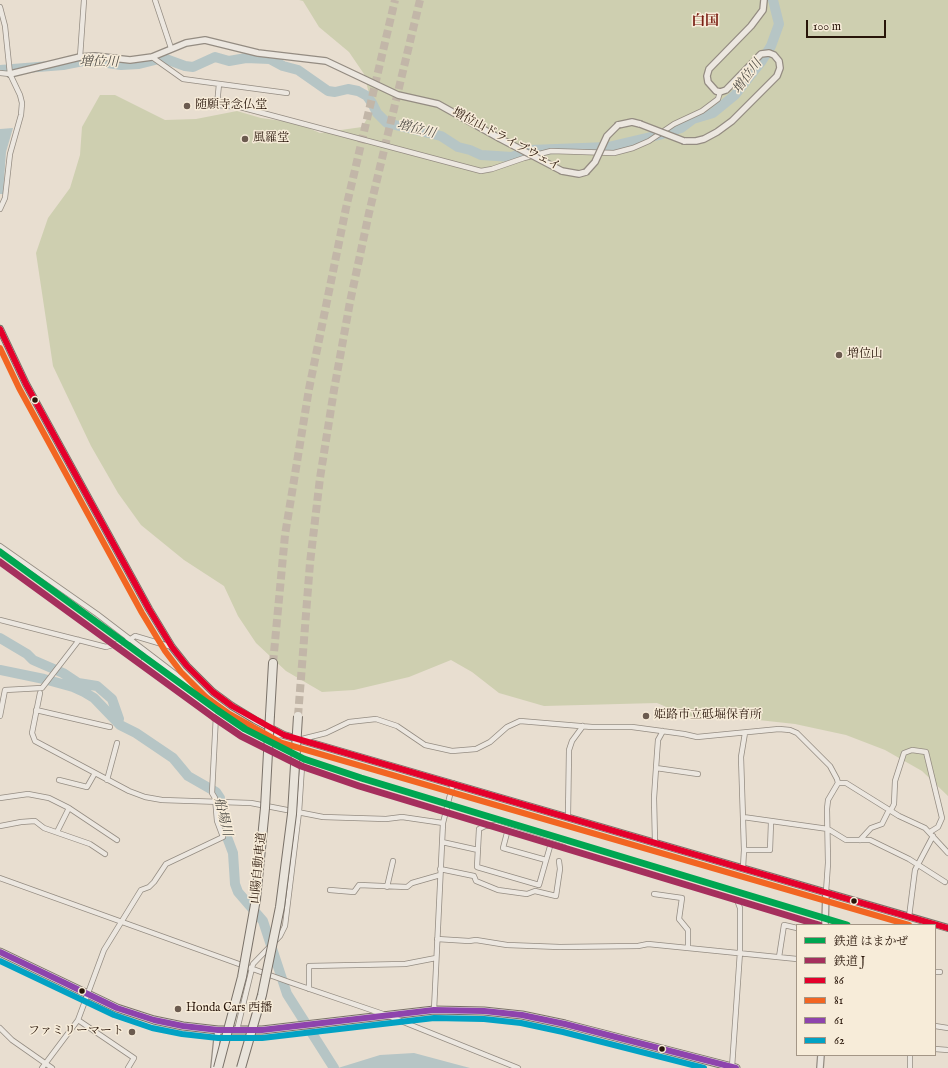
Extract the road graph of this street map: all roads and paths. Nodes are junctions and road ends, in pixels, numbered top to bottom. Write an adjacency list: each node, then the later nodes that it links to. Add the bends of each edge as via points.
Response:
1 (84, 0): 6 (street)
2 (155, 0): 5 (street)
3 (764, 0): 11 (street, via 763,10 751,26 709,69 708,82 712,88)
4 (0, 6): 9 (street, via 5,26)
5 (172, 48): 7 (street, 増位山ドライブウェイ); 11 (street, 増位山ドライブウェイ, bridge, via 205,40 258,53 326,61 398,95 438,104 562,171 579,174 586,172 595,162 607,136 618,126 632,122 684,141 696,142 704,139 732,121 766,89 777,76 779,61 769,53 761,54 732,86)
6 (80, 57): 7 (street, 増位山ドライブウェイ, via 130,60); 9 (street, 増位山ドライブウェイ)
7 (152, 57): 10 (street, via 183,79)
8 (0, 74): 9 (street)
9 (10, 74): 13 (street, via 22,103 10,154 5,198)
10 (220, 84): 11 (street, via 217,105 240,107 481,171 551,151 614,153 633,148 702,111 718,99); 12 (street)
11 (720, 92)
12 (287, 93)
13 (0, 209)
14 (0, 329): 19 (main road, via 26,384 149,610)
15 (0, 546): 18 (street, via 98,614)
16 (0, 620): 17 (street)
17 (79, 640): 18 (street, via 106,647); 25 (street, via 42,688 5,690)
18 (129, 640): 19 (street, via 135,636); 20 (street)
19 (172, 647): 31 (main road, via 187,666 218,696)
20 (148, 654): 24 (street, via 143,662); 31 (street, via 233,718 253,730 268,735)
21 (273, 663): 114 (highway, 山陽自動車道, bridge, via 265,808 256,899 242,977)
22 (40, 693): 23 (street)
23 (36, 710): 28 (street); 35 (street, via 32,733 35,741)
24 (216, 715): 42 (street, via 212,794); 45 (street, via 257,741 300,762 302,766)
25 (0, 716)
26 (298, 716): 115 (highway, 山陽自動車道, bridge, via 292,814 280,907 262,995)
27 (583, 726): 29 (street, via 632,727); 32 (street, via 520,721 476,749 452,751 425,746 397,726 376,719 349,722 326,733); 46 (street, via 572,741 570,750)
28 (110, 727)
29 (663, 731): 30 (street, via 696,737); 34 (street, via 658,740)
30 (744, 733): 40 (street, via 779,729 797,733 830,766); 47 (street, via 741,757)
31 (284, 735): 32 (main road)
32 (302, 739): 39 (main road)
33 (117, 743): 38 (street)
34 (656, 768): 36 (street); 58 (street)
35 (95, 774): 37 (street, via 87,787); 38 (street)
36 (698, 774)
37 (59, 780)
38 (107, 780): 42 (street, via 145,797)
39 (453, 783): 46 (main road); 49 (street)
40 (838, 783): 44 (street, via 846,783); 52 (street, via 826,809)
41 (0, 798): 43 (street, via 28,794 49,798)
42 (215, 802): 45 (street, via 251,803); 80 (street, via 217,821 223,837 166,864 154,882 141,890)
43 (69, 808): 53 (street); 55 (street)
44 (891, 810): 54 (street, via 925,828); 54 (street, via 894,804 895,781 904,753 918,749 926,752 942,818); 56 (street, via 882,824 871,828)
45 (299, 812): 49 (street, via 323,817 386,820 402,817); 93 (street, bridge, via 286,920 280,936 258,958)
46 (568, 817): 58 (main road)
47 (743, 817): 48 (street); 62 (street)
48 (771, 822): 52 (street); 62 (street, via 770,850)
49 (443, 823): 57 (street)
50 (0, 826): 53 (street, via 35,821 42,827)
51 (508, 829): 59 (street); 61 (street, via 495,825 479,829); 65 (street, via 503,848)
52 (828, 829): 56 (street, via 846,840); 76 (street)
53 (57, 832): 64 (street, via 90,844)
54 (931, 834): 63 (street); 68 (street)
55 (117, 840)
56 (860, 840): 68 (street, via 870,840)
57 (442, 842): 61 (street); 70 (street)
58 (655, 842): 69 (main road)
59 (552, 843): 60 (street); 65 (street)
60 (564, 847)
61 (478, 850): 65 (street, via 478,867 539,885)
62 (744, 850): 69 (street)
63 (948, 853)
64 (105, 854)
65 (546, 860)
66 (393, 861): 74 (street)
67 (559, 861): 70 (street, via 556,896 535,891 527,894 498,890 476,881 474,876)
68 (918, 866): 73 (street); 79 (street, via 915,870)
69 (743, 868): 76 (main road)
70 (440, 869): 71 (street)
71 (440, 875): 74 (street, via 412,883 407,887); 86 (street)
72 (0, 878): 80 (street)
73 (945, 882)
74 (387, 887): 75 (street, via 359,885 354,892)
75 (330, 890)
76 (826, 892): 79 (main road); 81 (street)
77 (654, 894): 87 (street, via 682,898 679,919 688,930)
78 (737, 900): 89 (street, via 740,908)
79 (909, 917): 82 (main road)
80 (122, 922): 93 (street); 95 (street, via 104,950)
81 (825, 924)
82 (934, 924)
83 (936, 925): 85 (main road)
84 (796, 928): 90 (street, via 784,925)
85 (948, 928)
86 (437, 939): 87 (street, via 560,947 648,944); 91 (street)
87 (688, 947): 89 (street)
88 (0, 952): 95 (highway)
89 (740, 952): 90 (street); 109 (street)
90 (779, 957): 92 (street)
91 (436, 958): 94 (street, via 405,964 309,966); 96 (street)
92 (796, 959)
93 (252, 968): 94 (street); 103 (street)
94 (309, 989): 97 (street)
95 (88, 995): 98 (street); 102 (highway, via 154,1020)
96 (434, 1010): 97 (highway); 109 (highway, via 484,1011 547,1020)
97 (386, 1015): 103 (highway, via 300,1026); 116 (street)
98 (78, 1020): 108 (street); 112 (street, via 134,1058)
99 (936, 1026): 101 (street)
100 (0, 1028): 108 (street, via 12,1040)
101 (948, 1028)
102 (218, 1030): 103 (highway); 113 (street)
103 (236, 1030)
104 (936, 1049): 105 (street)
105 (948, 1050)
106 (821, 1056): 117 (street)
107 (910, 1056): 118 (street)
108 (45, 1063): 110 (street); 111 (street)
109 (734, 1067)
110 (42, 1068)
111 (52, 1068)
112 (128, 1068)
113 (214, 1068)
114 (218, 1068)
115 (241, 1068)
116 (518, 1068)
117 (820, 1068)
118 (910, 1068)

